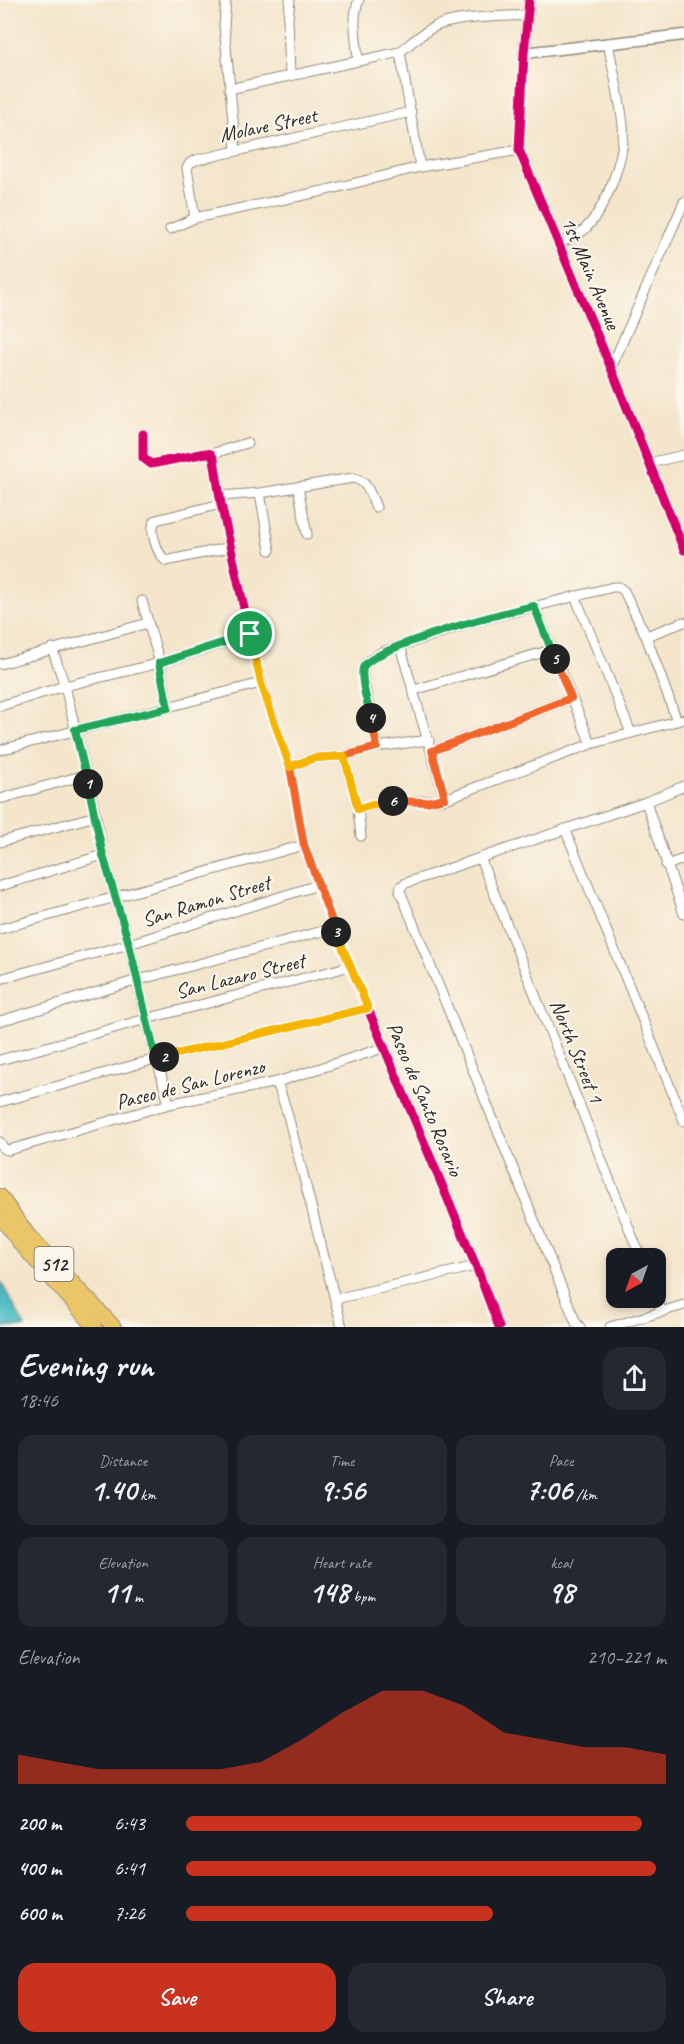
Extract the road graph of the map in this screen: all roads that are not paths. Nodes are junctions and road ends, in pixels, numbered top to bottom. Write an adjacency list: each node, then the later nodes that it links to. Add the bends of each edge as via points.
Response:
1 (226, 0): 12 (street)
2 (290, 0): 11 (street)
3 (359, 0): 10 (street)
4 (529, 0): 5 (street, 1st Main Avenue)
5 (529, 15): 8 (street, via 437,25); 9 (street, 1st Main Avenue)
6 (684, 35): 7 (street)
7 (608, 43): 9 (street); 20 (street, via 623,126 617,168 600,208 585,229)
8 (399, 52): 10 (street); 13 (street)
9 (524, 53): 14 (street, 1st Main Avenue)
10 (358, 60): 11 (street)
11 (290, 75): 12 (street)
12 (229, 89): 15 (street)
13 (411, 112): 15 (street, Molave Street); 16 (street)
14 (519, 150): 16 (street); 20 (street, 1st Main Avenue)
15 (236, 151): 18 (street, Molave Street, via 190,163 187,168)
16 (420, 167): 18 (street)
17 (684, 202): 21 (street)
18 (195, 219): 19 (street)
19 (170, 229)
20 (560, 243): 21 (street, 1st Main Avenue)
21 (611, 368): 26 (street, 1st Main Avenue)
22 (143, 434): 24 (street, via 143,458 151,464)
23 (247, 443): 24 (street)
24 (211, 454): 29 (street, Paseo de Santo Rosario)
25 (684, 455): 26 (street)
26 (649, 463): 34 (street, 1st Main Avenue)
27 (298, 487): 28 (street); 30 (street, via 361,480); 31 (street)
28 (260, 493): 29 (street); 33 (street)
29 (220, 500): 32 (street, Paseo de Santo Rosario); 32 (street, via 156,520 152,528 161,557 166,561)
30 (376, 507)
31 (307, 534)
32 (231, 546): 40 (street, Paseo de Santo Rosario)
33 (270, 550)
34 (684, 550)
35 (574, 596): 37 (street); 41 (street, via 619,587); 55 (street)
36 (141, 601): 39 (street)
37 (534, 606): 42 (street); 44 (street)
38 (684, 622): 41 (street)
39 (148, 623): 43 (street); 45 (street)
40 (250, 634): 45 (street); 47 (street, Paseo de Santo Rosario)
41 (646, 636): 53 (street)
42 (400, 646): 49 (street); 58 (street, via 382,652 363,668)
43 (52, 648): 46 (street); 48 (street)
44 (551, 650): 49 (street); 50 (street)
45 (159, 663): 48 (street); 52 (street)
46 (0, 664)
47 (261, 683): 52 (street); 62 (street, Paseo de Santo Rosario)
48 (65, 686): 51 (street); 54 (street)
49 (414, 690): 56 (street)
50 (571, 698): 57 (street); 60 (street)
51 (0, 706)
52 (168, 708): 54 (street)
53 (681, 720): 55 (street)
54 (75, 730): 59 (street); 63 (street)
55 (631, 734): 57 (street)
56 (429, 740): 58 (street); 60 (street)
57 (591, 744): 65 (street)
58 (377, 747): 61 (street)
59 (0, 750)
60 (432, 751): 65 (street)
61 (344, 756): 62 (street, via 314,758); 68 (street)
62 (290, 767): 73 (street, Paseo de Santo Rosario)
63 (85, 775): 66 (street); 69 (street)
64 (684, 786): 67 (street)
65 (445, 798): 68 (street, via 426,802 397,800)
66 (0, 799)
67 (646, 802): 70 (street); 77 (street)
68 (358, 809): 71 (street)
69 (96, 816): 72 (street); 74 (street)
70 (565, 829): 75 (street); 97 (street)
71 (362, 836)
72 (0, 842)
73 (304, 845): 78 (street, Paseo de Santo Rosario); 80 (street)
74 (103, 855): 79 (street); 80 (street)
75 (480, 858): 101 (street, North Street 1); 113 (street, via 406,883 400,891)
76 (684, 859): 77 (street)
77 (666, 865): 81 (street)
78 (318, 885): 82 (street, Paseo de Santo Rosario); 84 (street, San Ramon Street)
79 (0, 886)
80 (116, 896): 83 (street); 84 (street)
81 (684, 914)
82 (334, 928): 85 (street, Paseo de Santo Rosario); 87 (street)
83 (0, 929)
84 (129, 944): 86 (street, San Ramon Street); 87 (street)
85 (351, 966): 88 (street, Paseo de Santo Rosario); 89 (street, San Lazaro Street)
86 (0, 979)
87 (138, 980): 89 (street); 90 (street)
88 (368, 1008): 91 (street, Paseo de Santo Rosario); 92 (street)
89 (146, 1019): 92 (street); 93 (street, San Lazaro Street)
90 (0, 1021)
91 (383, 1048): 94 (street, Paseo de San Lorenzo); 102 (street, Paseo de Santo Rosario)
92 (156, 1059): 95 (street); 96 (street)
93 (0, 1060)
94 (277, 1082): 96 (street, Paseo de San Lorenzo); 104 (street)
95 (0, 1102)
96 (169, 1104): 98 (street, Paseo de San Lorenzo, via 9,1150)
97 (684, 1121)
98 (2, 1145)
99 (0, 1196): 103 (main road, 512)
100 (0, 1216): 103 (main road, 512, via 19,1242)
101 (636, 1248)
102 (476, 1266): 104 (street); 112 (street, Paseo de Santo Rosario)
103 (55, 1272): 108 (main road, 512); 109 (main road, 512); 110 (main road, 512)
104 (335, 1299): 111 (street)
105 (684, 1305): 107 (street)
106 (660, 1308): 107 (street)
107 (662, 1312): 114 (street)
108 (95, 1327)
109 (106, 1327)
110 (114, 1327)
111 (342, 1327)
112 (499, 1327)
113 (580, 1327)
114 (610, 1327)

